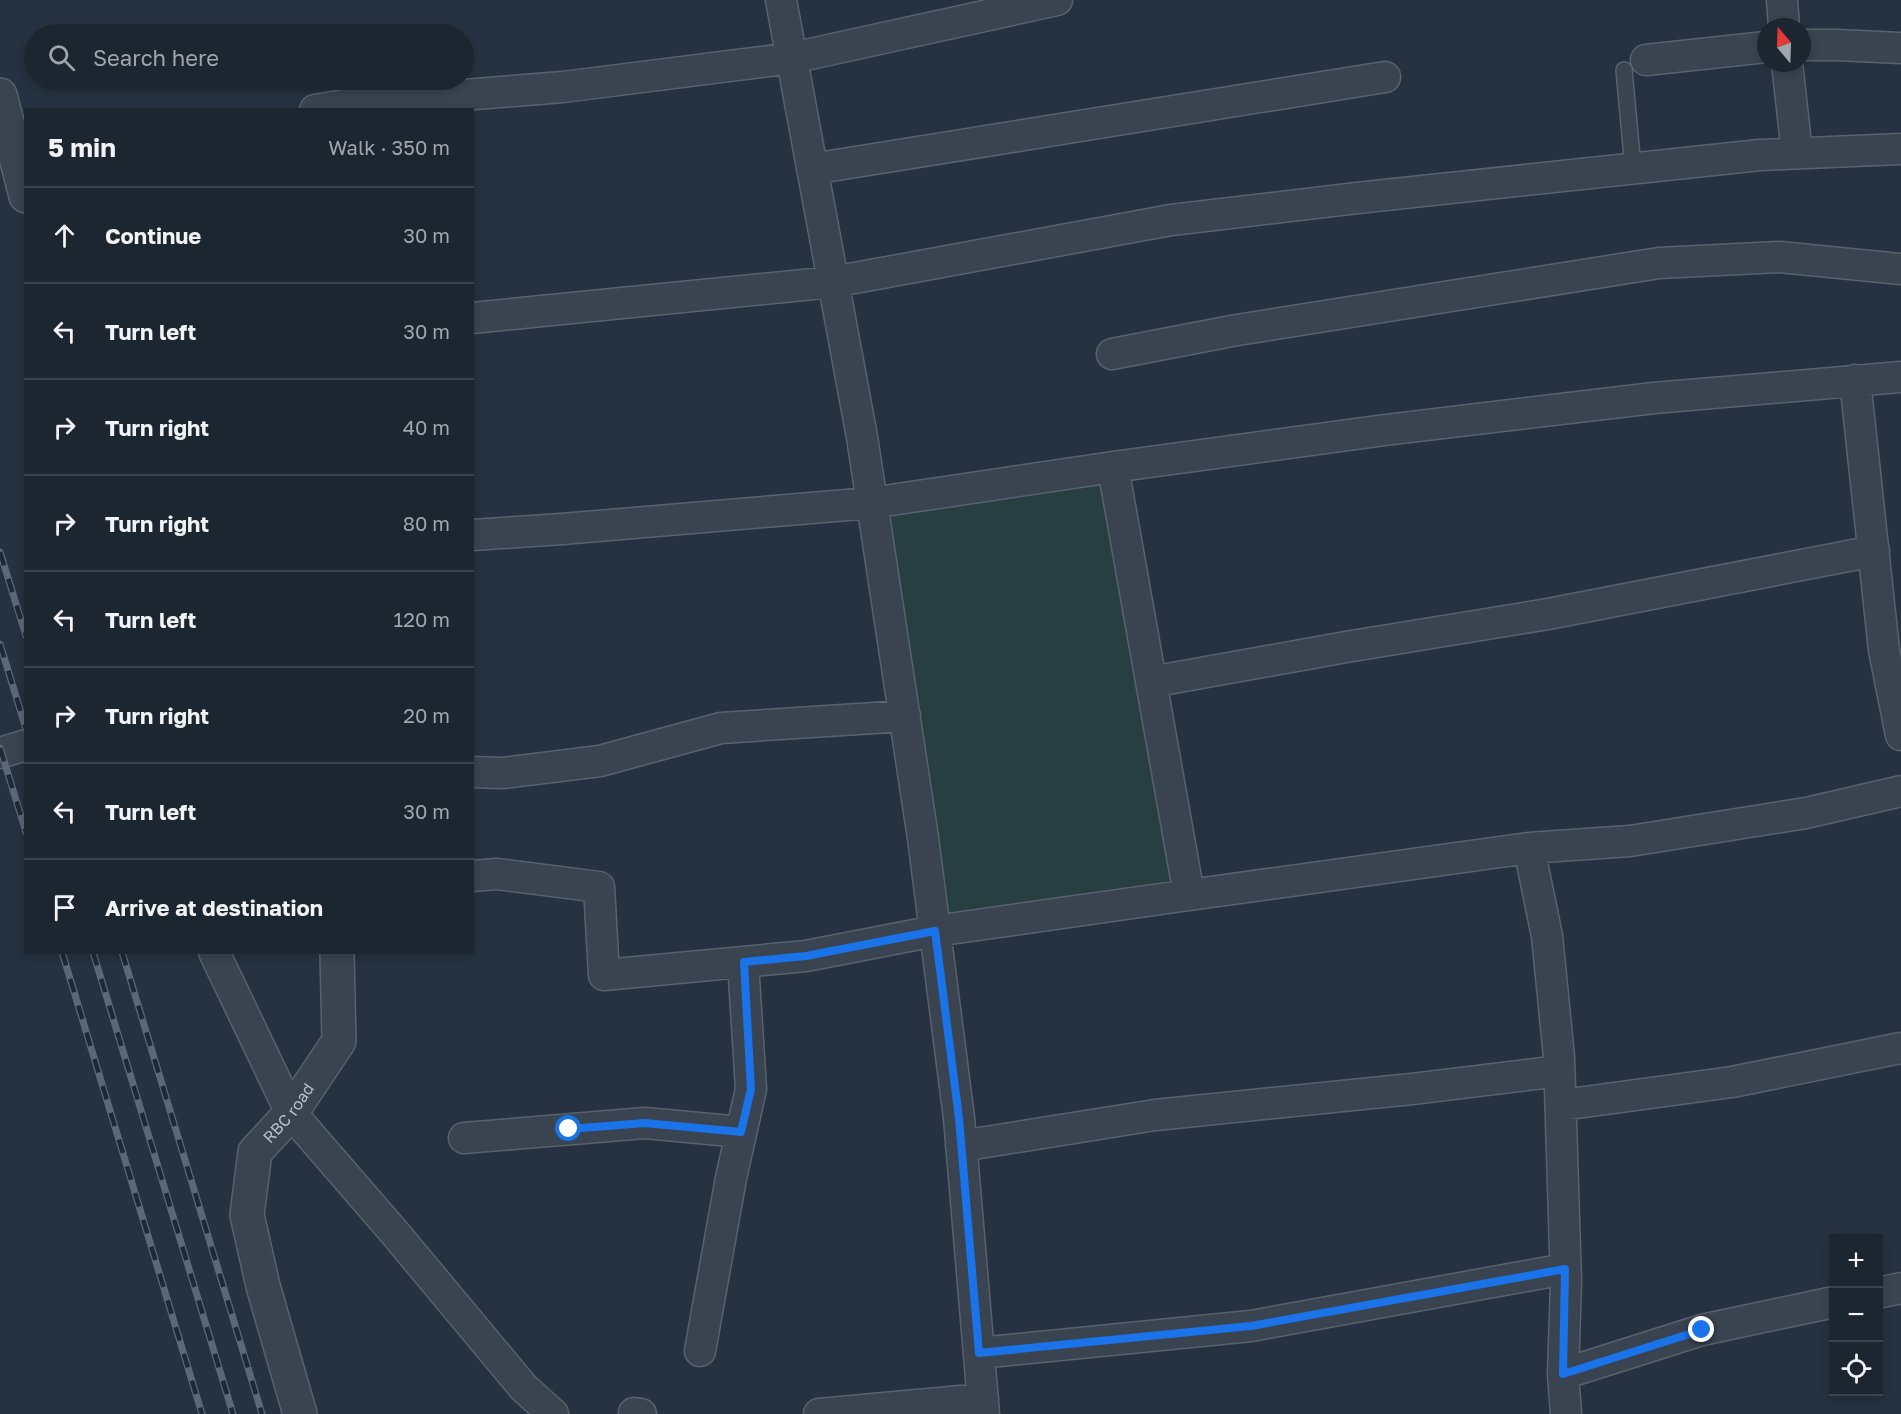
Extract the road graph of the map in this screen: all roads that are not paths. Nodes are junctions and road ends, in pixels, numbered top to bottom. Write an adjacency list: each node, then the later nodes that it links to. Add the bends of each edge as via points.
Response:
1 (781, 0): 8 (street)
2 (1057, 0): 8 (street)
3 (1782, 0): 4 (street)
4 (1783, 18)
5 (1811, 45): 7 (street)
6 (1757, 48): 9 (street)
7 (1901, 48)
8 (792, 58): 13 (street, via 563,87); 18 (street)
9 (1635, 65): 17 (lane)
10 (1788, 72): 16 (street)
11 (1385, 77): 18 (street)
12 (0, 94): 15 (street)
13 (327, 108)
14 (1901, 149): 16 (street)
15 (20, 151): 19 (street)
16 (1797, 153): 17 (street)
17 (1633, 168): 21 (street, via 1172,220)
18 (812, 169): 21 (street)
19 (24, 181)
20 (1901, 269): 23 (street, via 1779,257 1659,263 1237,330)
21 (833, 282): 22 (street); 27 (street)
22 (474, 318)
23 (1112, 354)
24 (1901, 377): 25 (street)
25 (1855, 380): 26 (street, via 1630,400); 29 (street)
26 (1113, 467): 27 (street); 31 (street)
27 (871, 503): 28 (street); 32 (street)
28 (474, 534)
29 (1874, 552): 30 (street, via 1884,650); 31 (street, via 1548,614)
30 (1895, 679): 33 (street)
31 (1151, 682): 40 (street)
32 (904, 716): 36 (street, via 721,728 600,761 502,773); 41 (street)
33 (1901, 735)
34 (24, 746): 35 (street)
35 (0, 753)
36 (474, 772)
37 (1901, 791): 38 (street, via 1806,813 1630,841)
38 (1529, 848): 40 (street); 46 (street, via 1547,936)
39 (474, 876): 44 (street, via 497,874 599,887 604,975)
40 (1189, 895): 41 (street)
41 (935, 931): 44 (street, via 806,956); 51 (street)
42 (215, 954): 48 (street)
43 (337, 954): 48 (street, RBC road, via 339,1041)
44 (744, 962): 49 (street, via 751,1089)
45 (1901, 1047): 47 (street, via 1732,1082)
46 (1559, 1071): 47 (street); 51 (street, via 1155,1115)
47 (1562, 1105): 52 (street)
48 (291, 1113): 60 (street, RBC road, via 255,1152 247,1215 262,1286); 61 (street, via 524,1388)
49 (741, 1132): 50 (street, via 645,1123); 56 (street)
50 (464, 1138)
51 (961, 1146): 57 (street)
52 (1565, 1269): 57 (street, via 1251,1326); 58 (street)
53 (1901, 1288): 54 (street)
54 (1883, 1292)
55 (1829, 1303): 58 (street, via 1702,1330)
56 (700, 1351)
57 (979, 1353): 59 (street)
58 (1563, 1374): 63 (street)
59 (983, 1406): 62 (street)
60 (300, 1414)
61 (553, 1414)
62 (819, 1414)
63 (1566, 1414)

